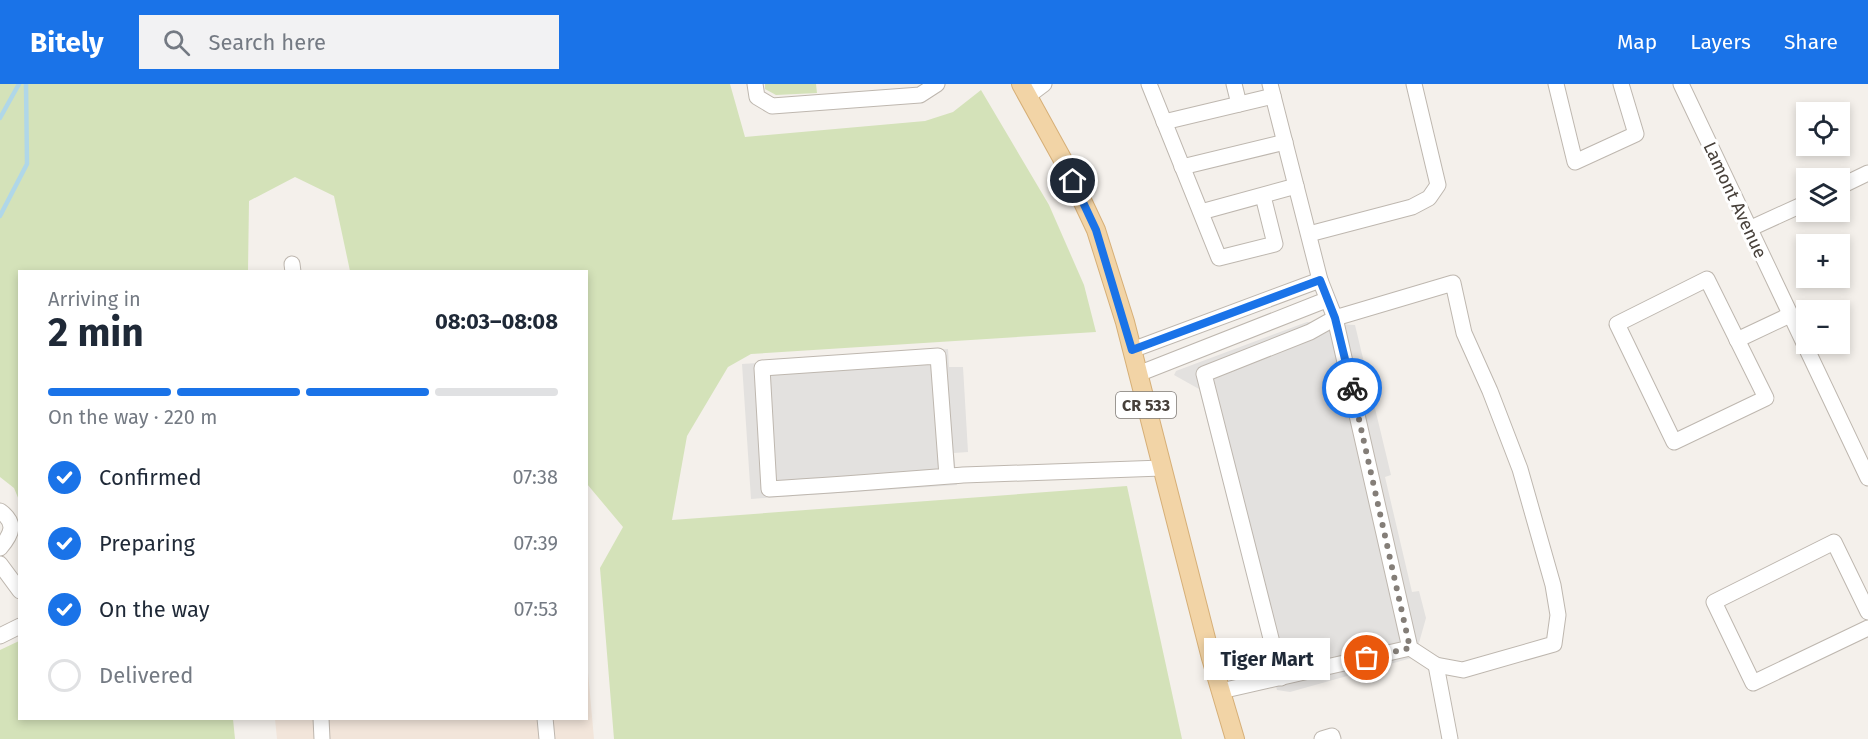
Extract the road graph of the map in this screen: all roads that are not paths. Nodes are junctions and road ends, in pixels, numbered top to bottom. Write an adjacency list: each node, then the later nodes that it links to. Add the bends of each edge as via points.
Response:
1 (755, 84): 2 (street, via 757,97 772,106 920,95)
2 (937, 84)
3 (1044, 84): 10 (street)
4 (1149, 84): 13 (street)
5 (1234, 84): 12 (street)
6 (1414, 84): 23 (street, via 1438,185 1429,198 1412,207)
7 (1556, 84): 8 (street, via 1575,162 1636,134)
8 (1621, 84)
9 (1681, 84): 22 (street, Lamont Avenue)
10 (1024, 90): 29 (main road, CR 533, via 1096,230)
11 (1272, 90): 12 (street); 14 (street)
12 (1239, 104): 13 (street)
13 (1164, 122): 15 (street)
14 (1285, 142): 15 (street); 18 (street)
15 (1182, 167): 21 (street)
16 (1868, 173): 17 (street)
17 (1850, 182)
18 (1296, 186): 19 (street); 23 (street)
19 (1263, 196): 21 (street); 21 (street, via 1275,244 1219,258)
20 (1796, 207): 22 (street)
21 (1201, 212)
22 (1749, 230): 26 (street, Lamont Avenue)
23 (1308, 234): 24 (street)
24 (1320, 280): 25 (street); 29 (street)
25 (1326, 300): 27 (street); 30 (street)
26 (1790, 315): 28 (street); 33 (street, Lamont Avenue)
27 (1335, 318): 43 (street); 44 (street, via 1453,284 1464,333 1520,470 1553,585 1558,615 1554,644 1463,670); 45 (street, via 1310,332 1204,374)
28 (1737, 340): 28 (street, via 1766,398 1674,442 1617,324 1707,279)
29 (1132, 350): 30 (main road, CR 533)
30 (1138, 374): 31 (main road, CR 533)
31 (1162, 468): 32 (street); 46 (main road, CR 533)
32 (947, 476): 32 (street, via 769,489 762,368 938,356)
33 (1868, 478)
34 (0, 511): 35 (street, via 8,516 13,527)
35 (0, 548)
36 (0, 564): 38 (street)
37 (1861, 581): 39 (street); 41 (street, via 1834,542 1714,602 1753,683)
38 (18, 588)
39 (1868, 612)
40 (18, 627): 42 (street)
41 (1868, 628)
42 (0, 636)
43 (1410, 648): 44 (street); 45 (street)
44 (1436, 665): 54 (street)
45 (1281, 678): 46 (street)
46 (1221, 691): 51 (main road, CR 533)
47 (321, 720): 49 (street)
48 (545, 720): 50 (street)
49 (322, 739)
50 (547, 739)
51 (1235, 739)
52 (1322, 739): 53 (street, via 1332,735)
53 (1333, 739)
54 (1450, 739)

